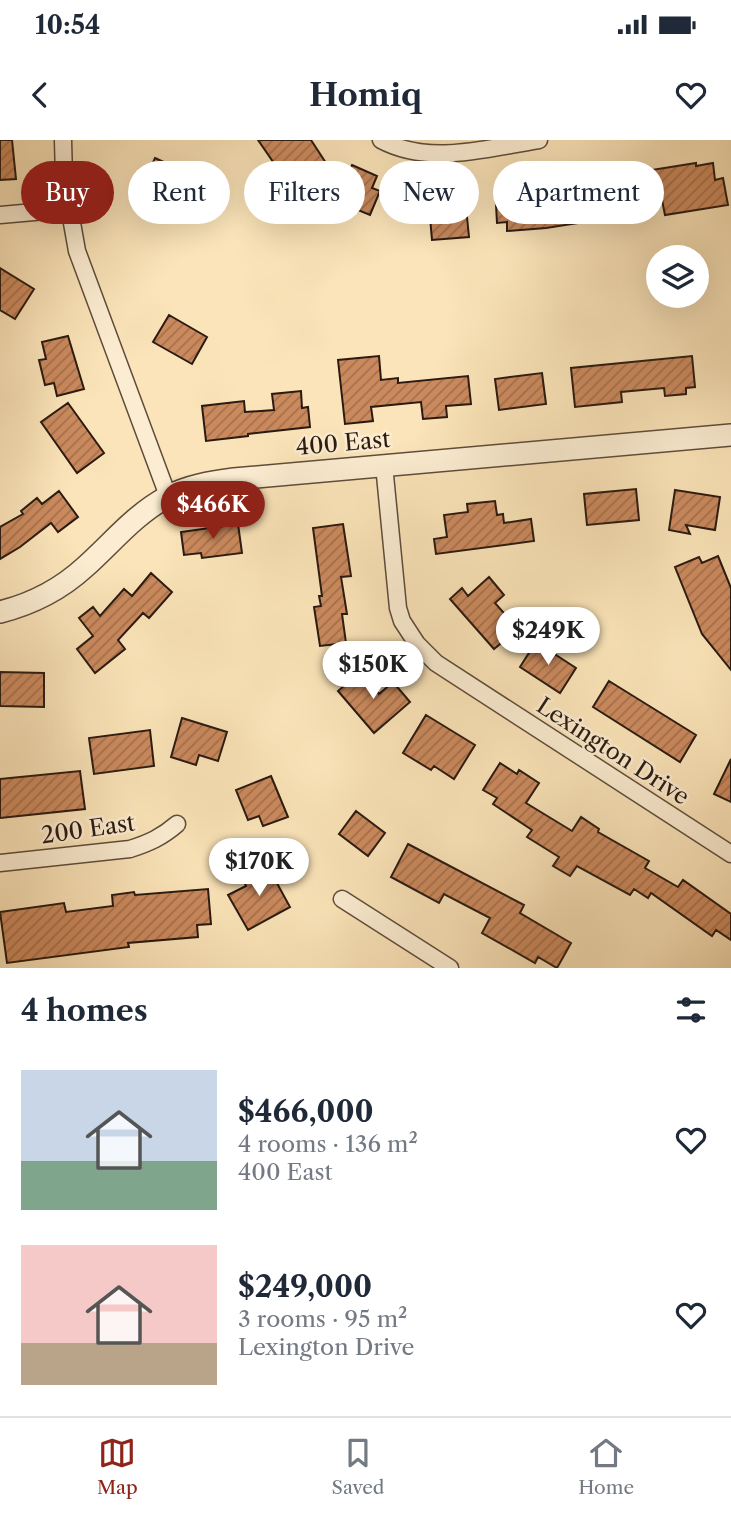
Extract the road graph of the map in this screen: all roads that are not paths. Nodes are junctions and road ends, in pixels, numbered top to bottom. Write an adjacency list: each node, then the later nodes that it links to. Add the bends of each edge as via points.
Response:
1 (63, 140): 4 (street)
2 (381, 140): 3 (street, via 405,150 444,154)
3 (539, 140)
4 (64, 161)
5 (21, 213): 6 (street)
6 (0, 215)
7 (72, 224): 10 (street, via 83,271)
8 (731, 435): 9 (street, 400 East)
9 (384, 465): 10 (street, 400 East, via 217,481); 13 (street, Lexington Drive, via 395,594 402,621 416,644 436,663)
10 (168, 496): 11 (street, 400 East, via 128,524 68,582)
11 (0, 612)
12 (177, 824): 14 (street, 200 East, via 148,844 130,849)
13 (731, 855)
14 (0, 863)
15 (342, 899): 16 (street)
16 (450, 968)

